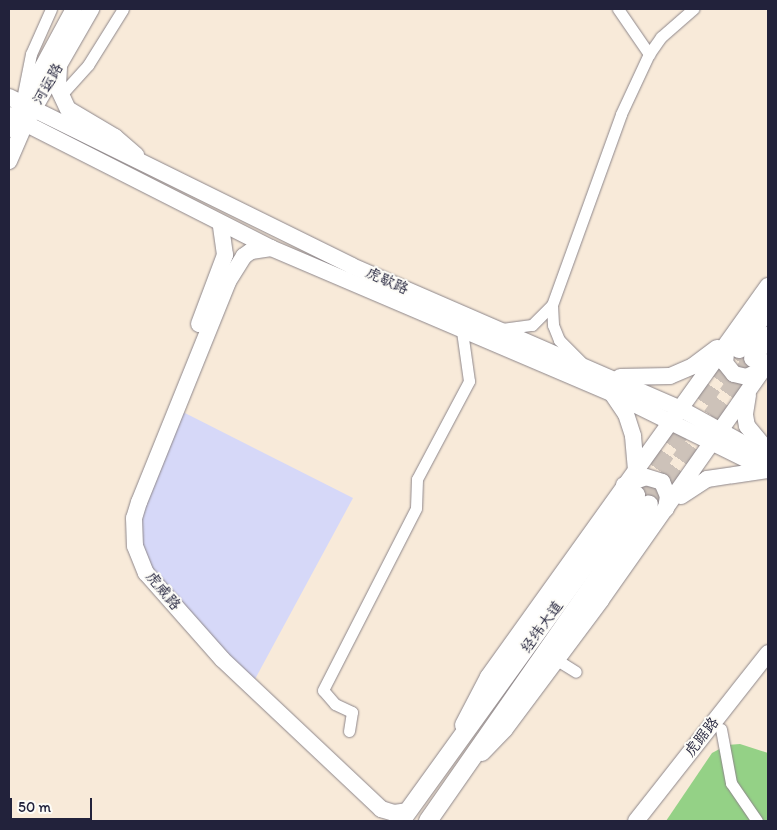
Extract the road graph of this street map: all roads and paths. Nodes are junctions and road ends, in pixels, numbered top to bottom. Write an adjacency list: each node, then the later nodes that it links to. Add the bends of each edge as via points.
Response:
1 (51, 9): 10 (street, via 29,59)
2 (74, 9): 10 (street, 河运路)
3 (91, 9): 8 (street, 河运路)
4 (123, 9): 9 (street, via 88,65)
5 (618, 9): 7 (street)
6 (693, 9): 7 (street, via 661,37)
7 (649, 54): 16 (street, via 614,131)
8 (60, 64): 9 (street); 10 (street, 河运路)
9 (60, 96): 12 (street, via 68,109 124,144)
10 (17, 114): 11 (street, 河运路); 12 (street, 虎歇路); 13 (street, 虎歇路)
11 (9, 162)
12 (153, 170): 18 (street, 虎歇路, via 352,266)
13 (221, 225): 14 (street, 虎歇路); 40 (street, 虎威路, via 225,255 131,499 125,532 128,546 141,579 222,671)
14 (271, 248): 19 (street, 虎歇路); 39 (street, 虎威路, via 251,251 244,256 228,282 139,502 134,518 135,546 146,573 222,659 381,809)
15 (768, 286): 21 (street)
16 (552, 305): 18 (street, via 532,325 522,329); 22 (street, via 553,325 559,340)
17 (768, 308): 21 (main road)
18 (495, 329): 22 (street, 虎歇路)
19 (462, 331): 25 (street, 虎歇路); 37 (street, via 469,381 417,479 416,508 323,690 335,704 352,712)
20 (768, 336): 21 (main road)
21 (750, 356): 23 (street, via 693,366 670,376); 24 (street); 26 (street)
22 (586, 366): 23 (street, 虎歇路)
23 (610, 376): 26 (street, 虎歇路)
24 (748, 392): 27 (street); 28 (street, via 747,426)
25 (611, 394): 26 (street, 虎歇路); 30 (street, via 626,414 633,436)
26 (675, 414): 27 (street, 虎歇路); 30 (street)
27 (717, 437): 29 (street, 虎歇路); 31 (street)
28 (768, 451)
29 (768, 466): 31 (street)
30 (636, 469): 31 (street)
31 (644, 498): 33 (street); 38 (main road); 39 (main road, 经纬大道)
32 (768, 653): 42 (street, 虎踞路)
33 (557, 660): 35 (street); 38 (street, via 505,729)
34 (768, 670): 36 (street, 虎踞路)
35 (576, 672)
36 (721, 729): 43 (street, 虎踞路); 44 (street, via 732,783)
37 (349, 731)
38 (454, 782): 41 (main road)
39 (405, 816)
40 (381, 821)
41 (428, 821)
42 (636, 821)
43 (650, 821)
44 (757, 821)

